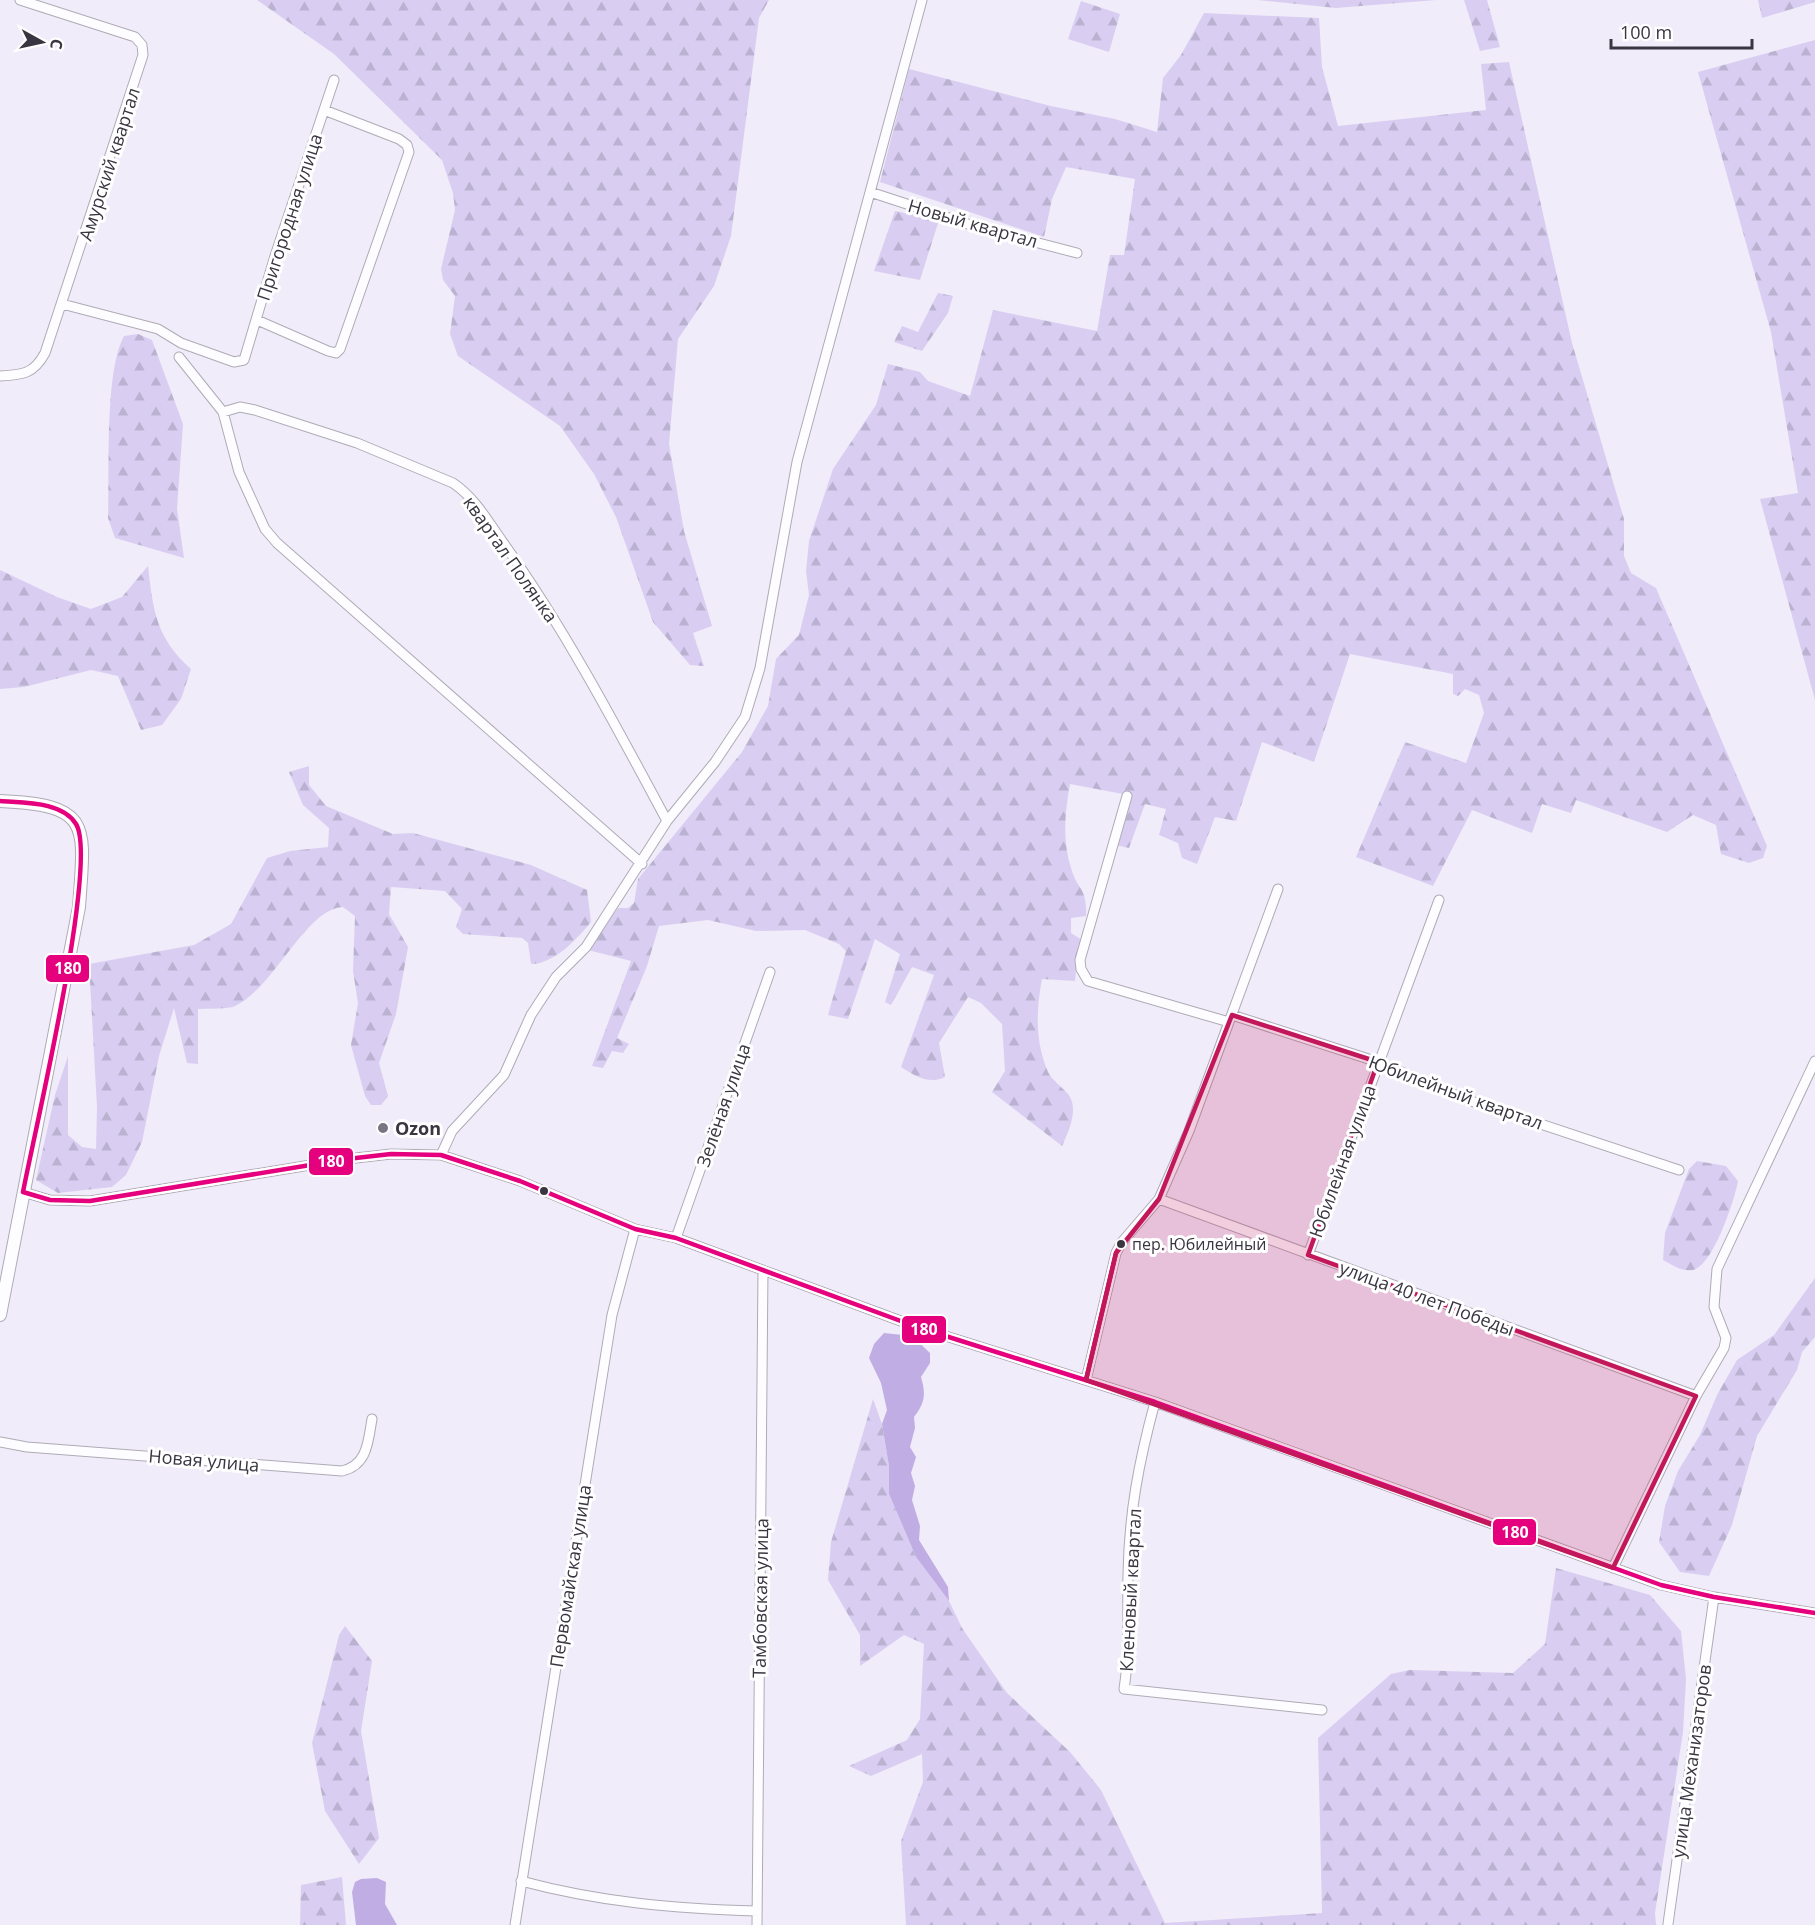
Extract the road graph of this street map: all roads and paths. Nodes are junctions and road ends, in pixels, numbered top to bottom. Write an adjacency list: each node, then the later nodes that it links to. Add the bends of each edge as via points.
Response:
1 (21, 0): 7 (street, Амурский квартал, via 135,37 142,45 140,70)
2 (922, 0): 5 (street)
3 (334, 80): 4 (street, Пригородная улица)
4 (324, 110): 8 (street, Пригородная улица); 8 (street, via 399,140 409,152 340,349 336,353 328,351)
5 (870, 192): 6 (street, Новый квартал); 14 (street, via 797,462 755,691 745,717)
6 (1077, 253)
7 (62, 303): 8 (street, Пригородная улица, via 158,329 181,344 234,362 244,360); 10 (street, Амурский квартал, via 40,363 23,375)
8 (257, 320)
9 (179, 357): 11 (street)
10 (0, 376)
11 (223, 412): 14 (street, квартал Полянка, via 240,407 323,432 413,466 465,491 559,629); 15 (street, via 239,472 265,529 277,543)
12 (1127, 796): 19 (street, Юбилейный квартал, via 1080,960 1084,976 1094,983)
13 (0, 801): 24 (main road, via 55,807 70,816 81,831 83,861 79,907)
14 (667, 821): 15 (street)
15 (642, 864): 22 (street, via 586,947 556,977 531,1015 504,1075 452,1131)
16 (1278, 889): 19 (street)
17 (1439, 900): 21 (street, Юбилейная улица)
18 (770, 972): 27 (street, Зелёная улица)
19 (1230, 1019): 21 (street, Юбилейный квартал); 25 (street)
20 (1815, 1061): 33 (street, via 1717,1269 1714,1307 1726,1338)
21 (1378, 1062): 23 (street, Юбилейный квартал, via 1465,1099); 28 (street, Юбилейная улица)
22 (441, 1155): 24 (street, via 391,1154 347,1159 90,1201 50,1200); 26 (street, via 520,1181)
23 (1679, 1170)
24 (23, 1192): 30 (main road)
25 (1159, 1199): 28 (street, улица 40 лет Победы); 32 (street, via 1116,1253)
26 (634, 1229): 27 (street); 41 (street, Первомайская улица, via 612,1315)
27 (676, 1238): 29 (street)
28 (1308, 1255): 33 (street, улица 40 лет Победы)
29 (763, 1270): 32 (street, via 917,1327); 42 (street, Тамбовская улица)
30 (3, 1277): 31 (main road)
31 (0, 1315)
32 (1086, 1380): 34 (street)
33 (1696, 1396): 37 (street)
34 (1155, 1402): 37 (street); 40 (street, Кленовый квартал, via 1136,1473 1124,1689)
35 (372, 1419): 36 (street, Новая улица, via 365,1454 359,1464 342,1471)
36 (0, 1442)
37 (1613, 1568): 38 (street, via 1661,1585)
38 (1714, 1597): 39 (street); 43 (street, улица Механизаторов)
39 (1815, 1613)
40 (1322, 1710)
41 (521, 1881): 42 (street, via 564,1893 664,1908); 44 (street, Первомайская улица)
42 (757, 1911): 45 (street, Тамбовская улица)
43 (1668, 1924)
44 (514, 1925)
45 (757, 1925)

